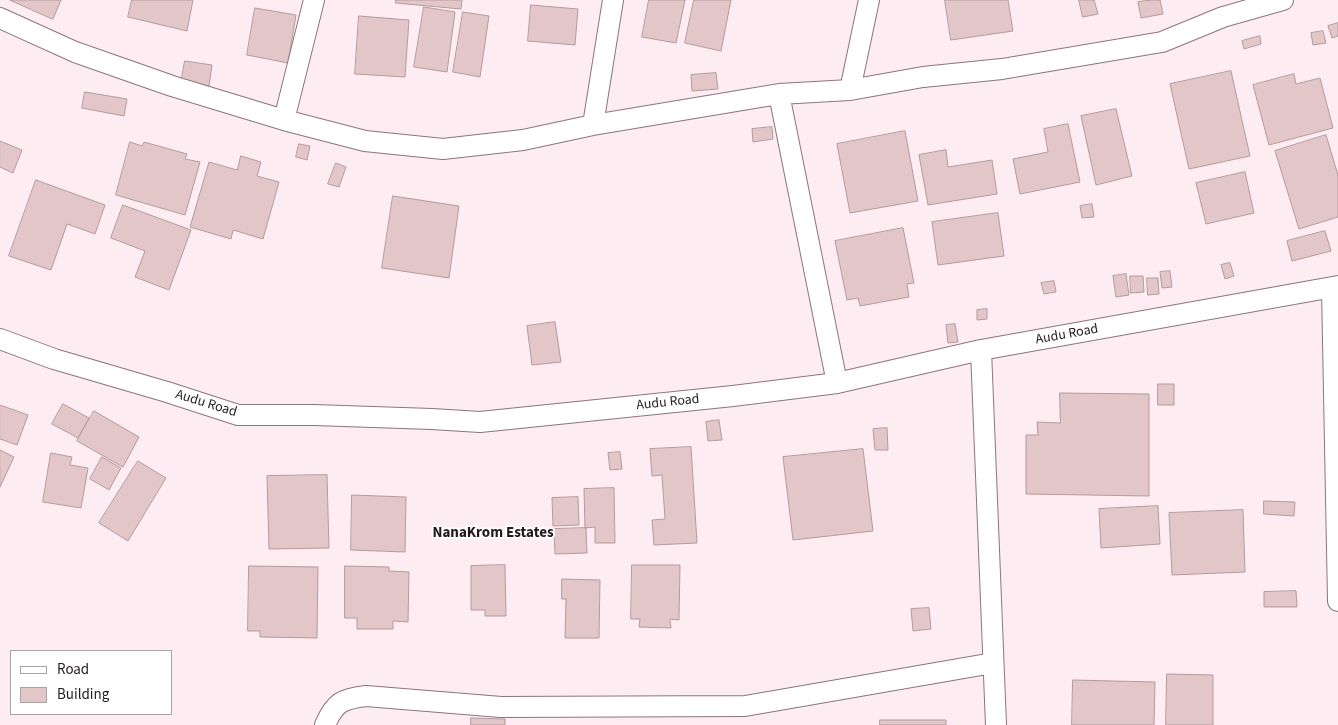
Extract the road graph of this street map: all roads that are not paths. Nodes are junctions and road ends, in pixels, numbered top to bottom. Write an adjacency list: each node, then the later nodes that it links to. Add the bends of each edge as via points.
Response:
1 (314, 0): 9 (street)
2 (613, 0): 10 (street)
3 (869, 0): 7 (street)
4 (1283, 0): 5 (street)
5 (1222, 8): 7 (street, via 1162,42)
6 (0, 18): 9 (street, via 75,52)
7 (850, 90): 8 (street)
8 (779, 94): 10 (street); 14 (street)
9 (284, 120): 10 (street, via 365,141 443,149 523,140)
10 (593, 125)
11 (1335, 287): 13 (street, Audu Road); 15 (street)
12 (0, 339): 14 (street, Audu Road, via 54,359 238,415 480,422)
13 (981, 350): 14 (street, Audu Road); 17 (street)
14 (837, 383)
15 (1338, 553): 16 (street)
16 (1338, 601)
17 (993, 663): 18 (street); 20 (street)
18 (744, 716): 19 (street, via 501,706 366,696 347,698 339,703)
19 (325, 725)
20 (996, 725)

